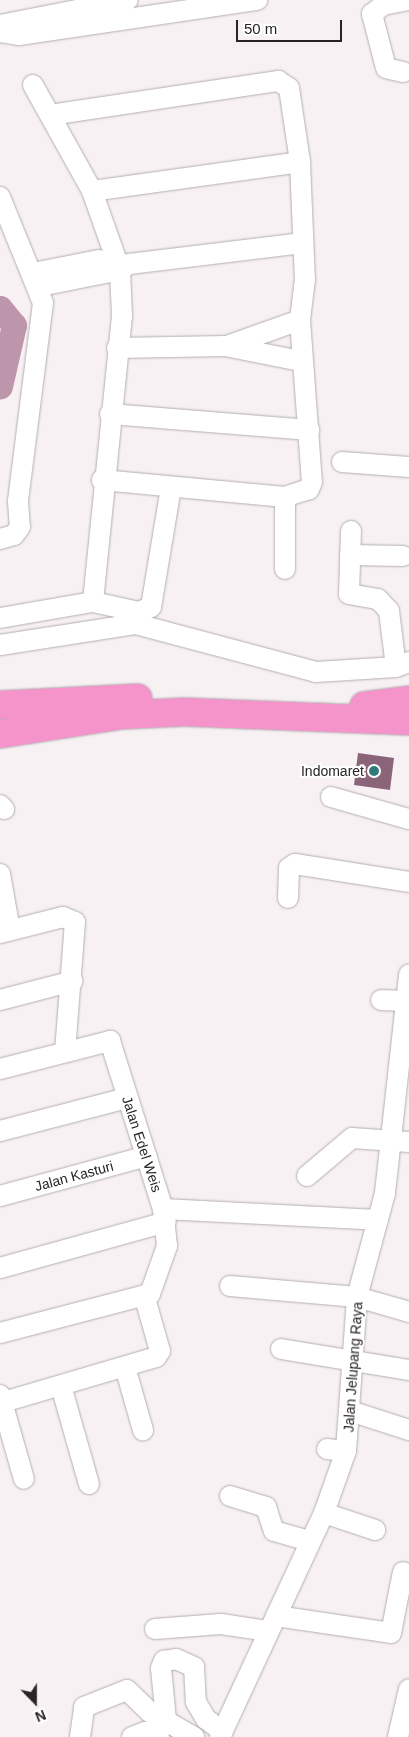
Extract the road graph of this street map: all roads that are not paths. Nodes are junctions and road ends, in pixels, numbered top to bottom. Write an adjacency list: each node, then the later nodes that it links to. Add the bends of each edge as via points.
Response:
1 (16, 0): 5 (street)
2 (257, 0): 4 (street)
3 (409, 0): 6 (street, via 383,5 372,14 386,68)
4 (125, 7): 5 (street)
5 (7, 28)
6 (403, 72)
7 (33, 85): 8 (street)
8 (50, 115): 9 (street, via 278,82 289,88); 10 (street)
9 (300, 162): 10 (street); 12 (street)
10 (92, 190): 13 (street)
11 (0, 196): 14 (street)
12 (304, 243): 13 (street); 15 (street)
13 (122, 264): 14 (street); 17 (street, via 122,316)
14 (36, 280): 26 (street, via 43,303)
15 (300, 320): 16 (street); 18 (street)
16 (225, 346): 17 (street); 18 (street)
17 (116, 348): 19 (street)
18 (302, 362): 20 (street)
19 (110, 414): 20 (street); 23 (street)
20 (308, 430): 25 (street, via 312,482 300,494)
21 (342, 462): 22 (street)
22 (409, 467)
23 (102, 480): 24 (street); 33 (street)
24 (172, 486): 25 (street); 33 (street, via 150,607 139,612)
25 (285, 497): 32 (street)
26 (18, 501): 27 (street); 29 (street, via 20,527 14,535)
27 (0, 511)
28 (351, 531): 30 (street)
29 (0, 539)
30 (350, 555): 31 (street); 36 (street, via 348,594 378,599 389,611)
31 (403, 556)
32 (285, 569)
33 (92, 602): 34 (street)
34 (0, 618)
35 (0, 645): 36 (street, via 136,624 316,672)
36 (402, 664)
37 (409, 700): 40 (highway)
38 (0, 705): 40 (highway, via 262,696)
39 (409, 709): 40 (highway)
40 (369, 713): 41 (highway); 42 (highway, via 120,715); 43 (highway)
41 (409, 721)
42 (2, 733)
43 (409, 735)
44 (331, 797): 45 (street)
45 (409, 819)
46 (0, 874): 49 (street)
47 (409, 882): 48 (street, via 294,864 289,868)
48 (288, 898)
49 (5, 931): 51 (street, via 70,918 75,922)
50 (409, 974): 54 (street, Jalan Jelupang Raya)
51 (73, 981): 52 (street); 55 (street)
52 (0, 1000)
53 (381, 1000): 54 (street)
54 (404, 1001): 59 (street, Jalan Jelupang Raya)
55 (65, 1052): 56 (street, Jalan Edel Weis); 57 (street, Jalan Edel Weis, via 110,1041)
56 (0, 1069)
57 (127, 1098): 58 (street); 60 (street, Jalan Edel Weis)
58 (0, 1132)
59 (400, 1142): 61 (street, via 352,1138); 64 (street, Jalan Jelupang Raya)
60 (147, 1156): 62 (street, Jalan Kasturi); 63 (street, Jalan Edel Weis)
61 (307, 1176)
62 (0, 1196)
63 (165, 1216): 64 (street, Jalan Edel Weis); 65 (street); 67 (street, via 163,1268 150,1294)
64 (378, 1220): 68 (street, Jalan Jelupang Raya)
65 (0, 1268)
66 (230, 1286): 68 (street)
67 (144, 1296): 70 (street); 73 (street, via 160,1351 151,1360)
68 (357, 1297): 69 (street); 72 (street, Jalan Jelupang Raya)
69 (409, 1312)
70 (0, 1333)
71 (281, 1349): 72 (street)
72 (354, 1361): 74 (street); 77 (street, Jalan Jelupang Raya)
73 (125, 1368): 75 (street); 78 (street)
74 (409, 1370)
75 (61, 1386): 76 (street); 81 (street)
76 (1, 1400): 80 (street)
77 (350, 1410): 79 (street); 83 (street, Jalan Jelupang Raya, via 337,1450)
78 (143, 1430)
79 (409, 1430)
80 (24, 1479)
81 (89, 1484)
82 (230, 1496): 85 (street, via 266,1507 274,1531)
83 (324, 1513): 84 (street); 85 (street, Jalan Jelupang Raya)
84 (375, 1530)
85 (309, 1541): 87 (street, Jalan Jelupang Raya)
86 (403, 1572): 87 (street, via 391,1633)
87 (272, 1623): 88 (street); 91 (street, Jalan Jelupang Raya)
88 (155, 1629)
89 (409, 1689): 95 (street)
90 (163, 1728): 91 (street, via 161,1668 164,1661 176,1659 194,1667 196,1702 206,1719); 92 (street, via 127,1690 84,1707); 93 (street); 94 (street)
91 (222, 1734)
92 (80, 1737)
93 (132, 1737)
94 (194, 1737)
95 (398, 1737)

